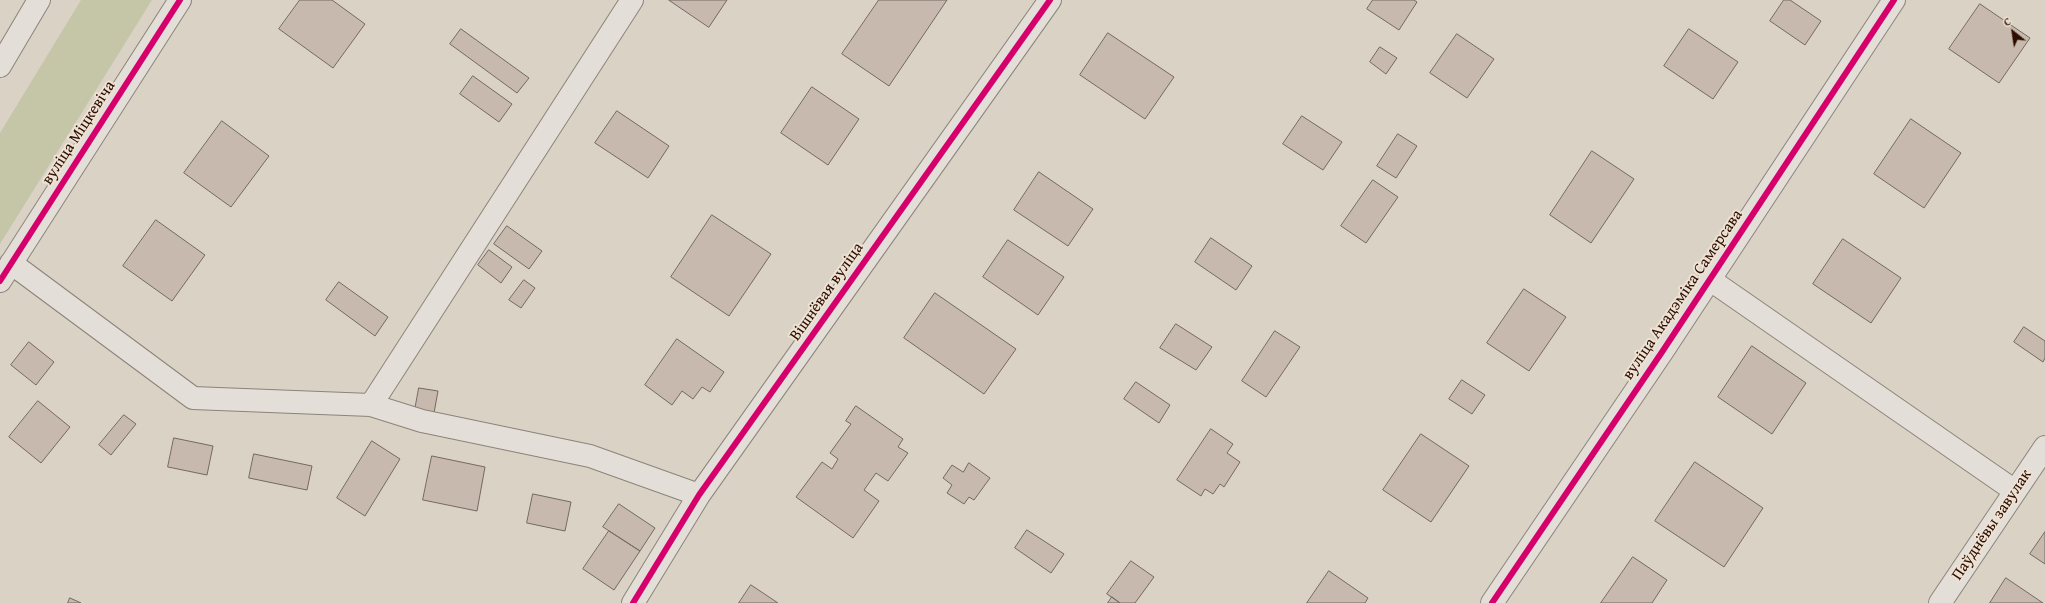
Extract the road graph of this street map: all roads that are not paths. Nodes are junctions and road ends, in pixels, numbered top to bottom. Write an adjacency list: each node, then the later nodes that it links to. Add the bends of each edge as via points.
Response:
1 (39, 0): 6 (street)
2 (180, 0): 7 (street, вуліца Міцкевіча)
3 (632, 0): 9 (street)
4 (1050, 0): 12 (street, Вішнёвая вуліца)
5 (1894, 0): 8 (street, вуліца Акадэміка Самерсава)
6 (0, 66)
7 (6, 272): 9 (street, via 193,398)
8 (1709, 279): 11 (street); 14 (street, вуліца Акадэміка Самерсава)
9 (371, 405): 12 (street, via 422,421 590,456)
10 (2045, 448): 11 (street, Паўднёвы завулак)
11 (2015, 491): 15 (street, Паўднёвы завулак)
12 (699, 495): 13 (street, Вішнёвая вуліца)
13 (633, 603)
14 (1492, 603)
15 (1940, 603)

